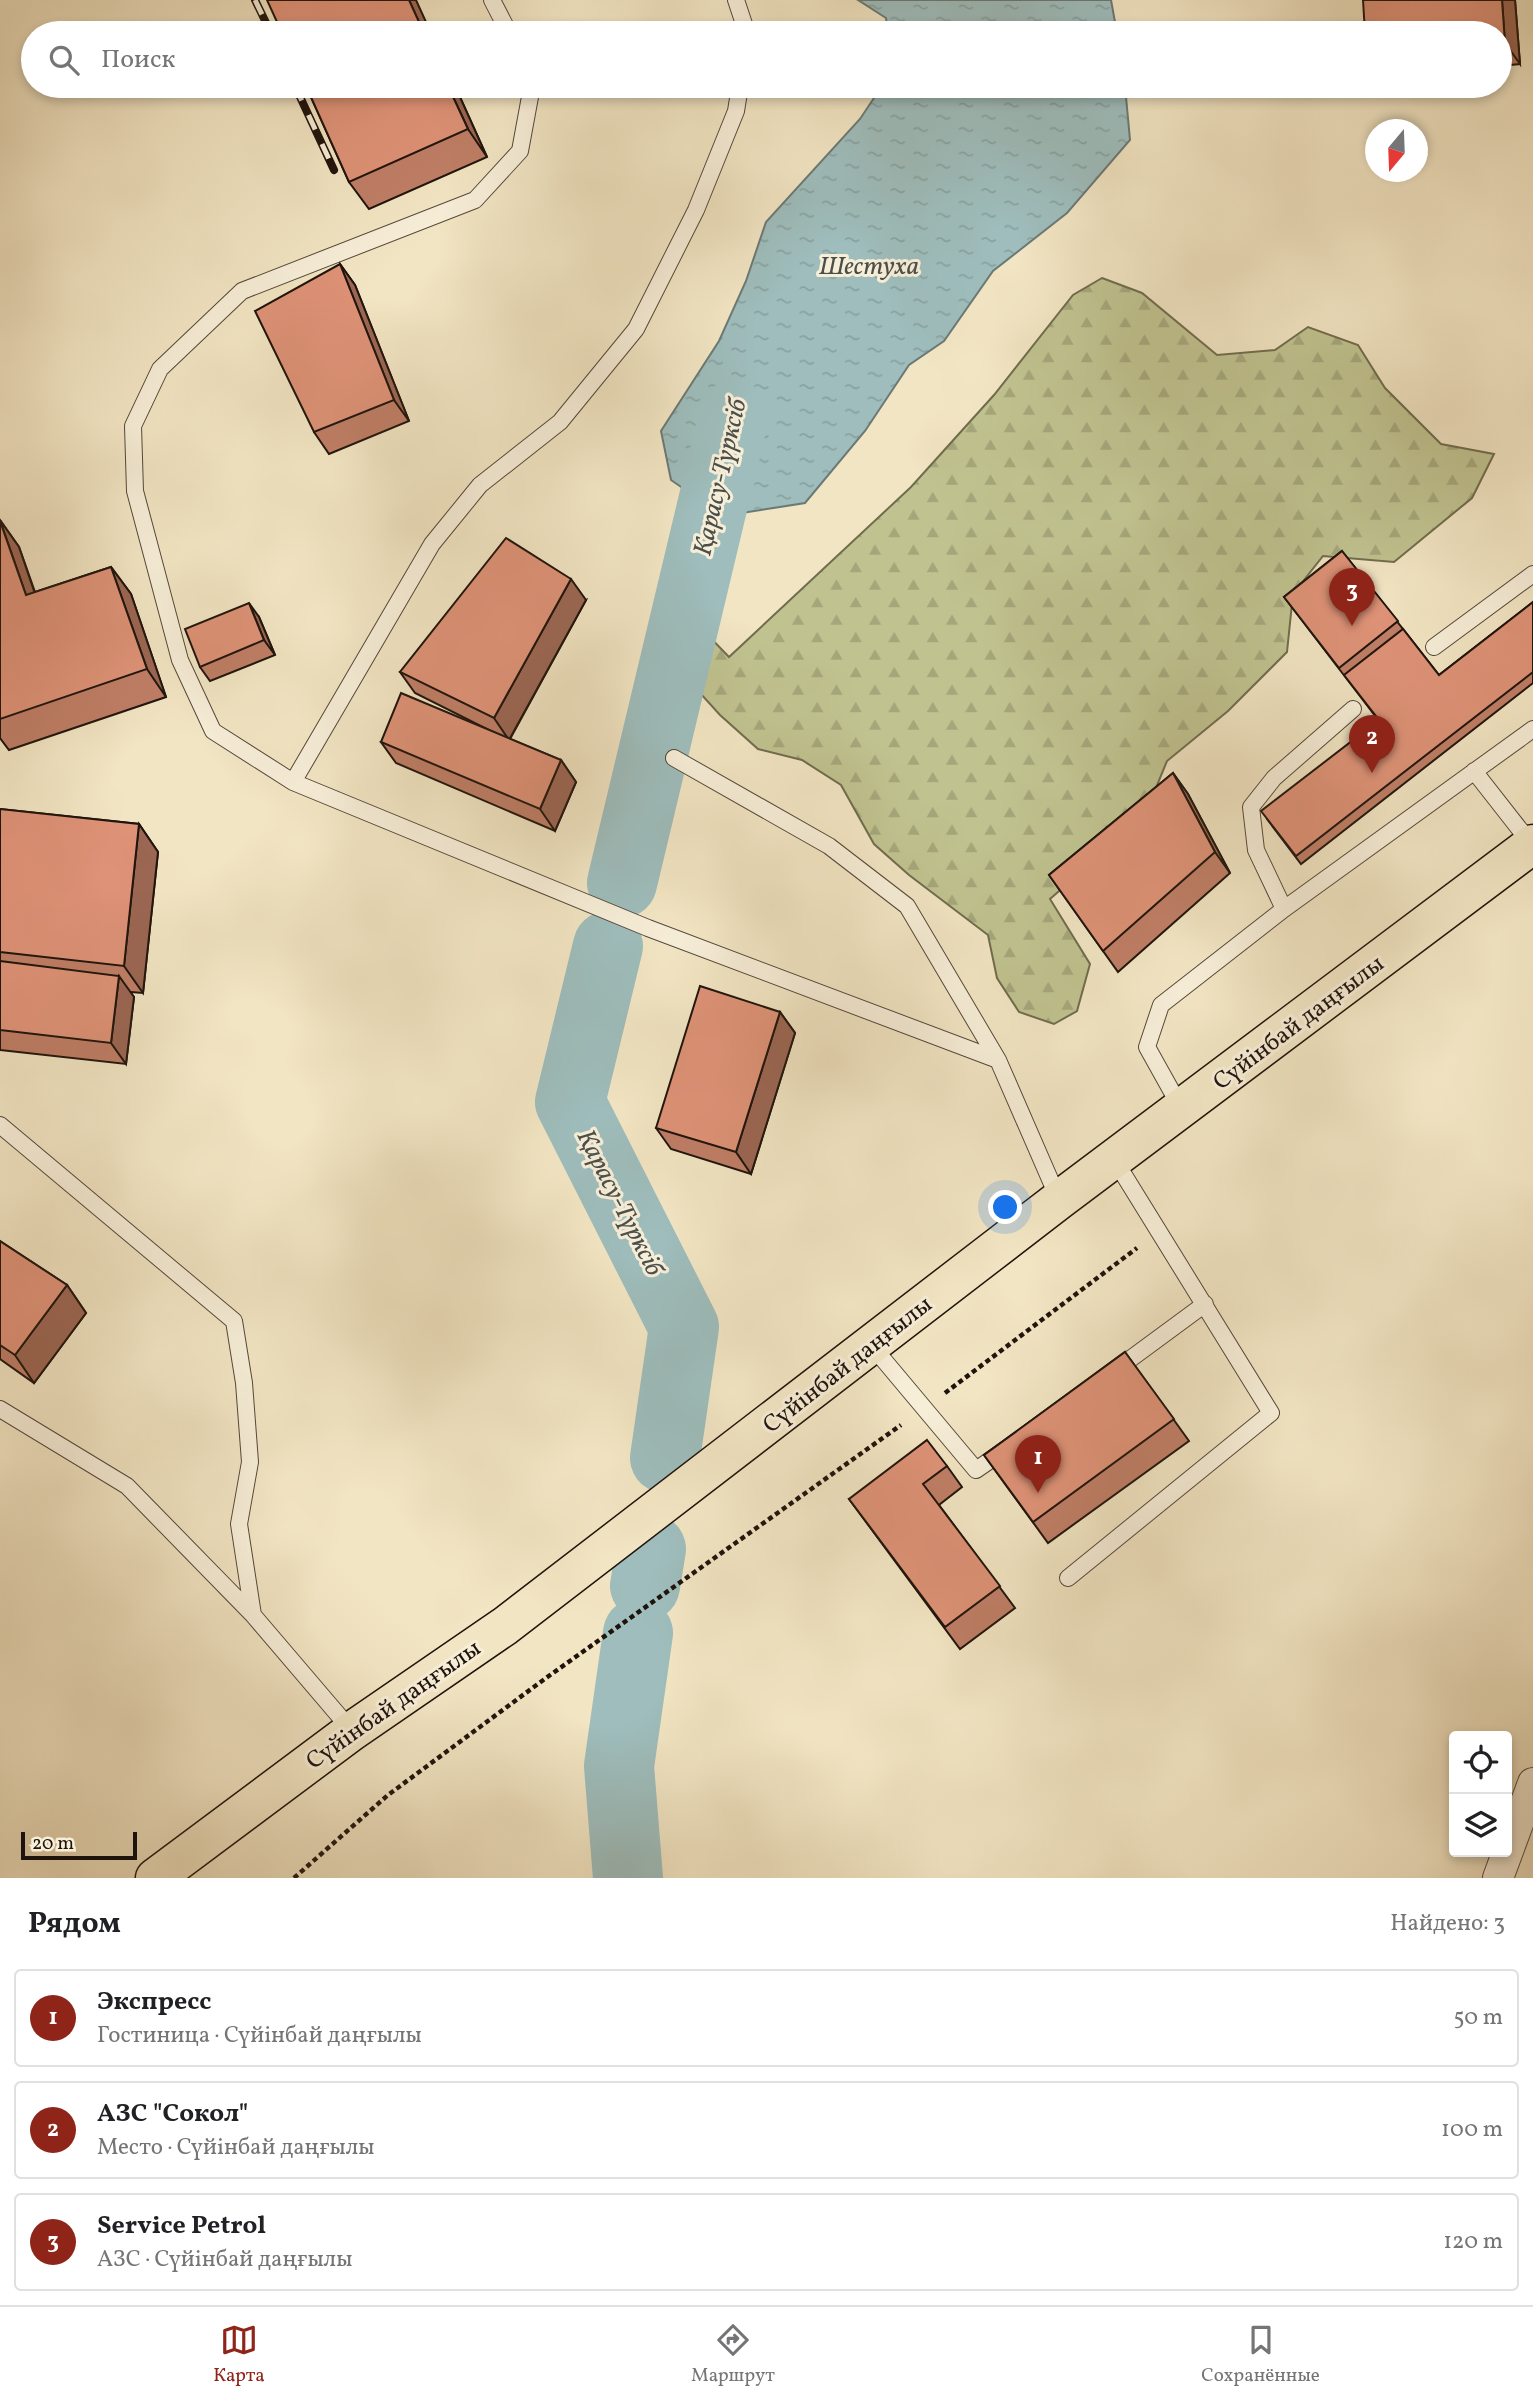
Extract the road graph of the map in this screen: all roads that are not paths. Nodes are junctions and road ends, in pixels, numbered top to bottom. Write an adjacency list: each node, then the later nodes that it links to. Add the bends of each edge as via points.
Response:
1 (492, 0): 3 (lane)
2 (736, 0): 4 (lane)
3 (503, 21)
4 (743, 21)
5 (530, 98): 13 (lane, via 520,151 475,200 242,291 160,369 133,426 135,491 180,660 213,731)
6 (738, 98): 13 (lane, via 696,210 636,328 560,422 480,485 432,544)
7 (1533, 574): 8 (lane)
8 (1434, 647)
9 (1353, 709): 15 (lane, via 1274,778 1251,807 1256,850)
10 (1533, 729): 12 (lane)
11 (674, 758): 16 (lane, via 829,846 907,906)
12 (1474, 771): 14 (lane); 15 (lane)
13 (293, 782): 16 (lane, via 648,928)
14 (1532, 844): 17 (main road, Сүйінбай даңғылы)
15 (1284, 909): 17 (lane, via 1161,1004 1147,1047)
16 (998, 1060): 20 (lane)
17 (1182, 1110): 19 (main road, Сүйінбай даңғылы)
18 (0, 1125): 27 (lane, via 234,1321 250,1462 239,1524)
19 (1114, 1159): 20 (main road, Сүйінбай даңғылы); 21 (lane)
20 (1059, 1200): 22 (main road, Сүйінбай даңғылы)
21 (1205, 1304): 23 (lane); 26 (lane, via 1271,1413)
22 (872, 1346): 25 (lane, via 976,1471); 28 (main road, Сүйінбай даңғылы, via 505,1626)
23 (1096, 1383)
24 (0, 1409): 27 (lane, via 127,1486)
25 (1020, 1439)
26 (1069, 1578)
27 (253, 1615): 28 (lane)
28 (352, 1731): 30 (main road, Сүйінбай даңғылы)
29 (1533, 1783): 31 (street)
30 (155, 1878)
31 (1498, 1878)

